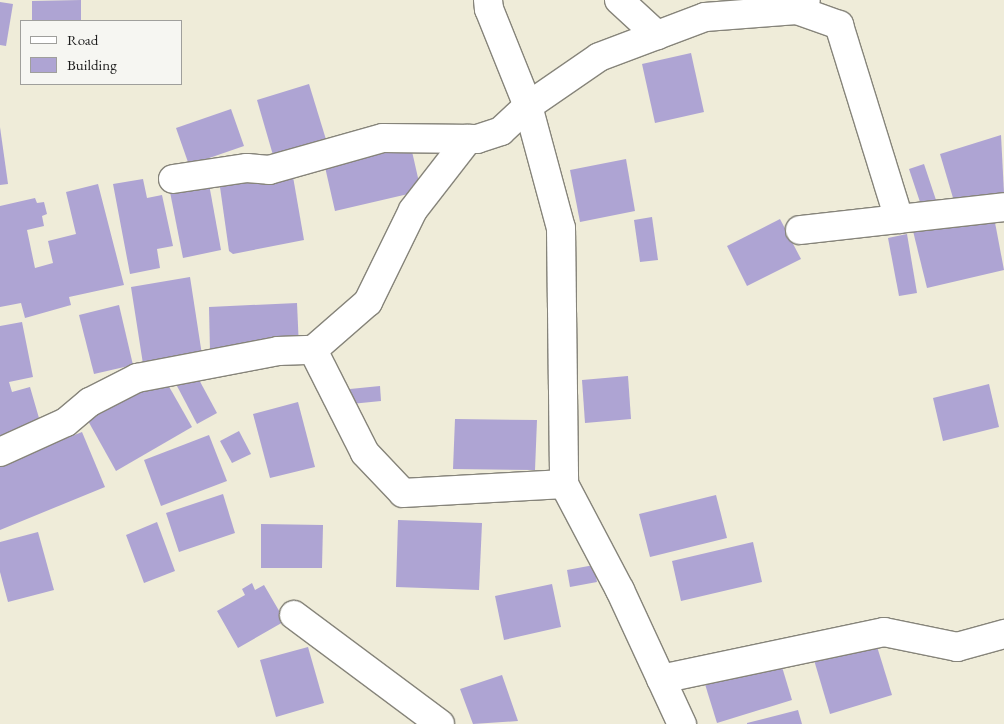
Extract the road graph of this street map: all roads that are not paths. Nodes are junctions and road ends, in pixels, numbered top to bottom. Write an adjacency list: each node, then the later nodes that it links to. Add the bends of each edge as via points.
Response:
1 (488, 0): 5 (street, via 488,9)
2 (619, 0): 4 (street)
3 (801, 5): 4 (street, via 705,16); 9 (street, via 839,25)
4 (657, 35): 5 (street, via 599,57)
5 (528, 106): 6 (street, via 501,132); 13 (street, via 561,228)
6 (468, 139): 7 (street, via 383,138 270,170 247,168); 11 (street, via 413,210 368,302)
7 (173, 179)
8 (1004, 207): 9 (street)
9 (899, 219): 10 (street)
10 (800, 230)
11 (313, 350): 12 (street, via 278,352 137,378 90,402 66,422); 13 (street, via 365,453 403,493)
12 (0, 452)
13 (564, 484): 16 (street, via 620,590)
14 (294, 616): 17 (street)
15 (1004, 634): 16 (street, via 957,647 884,632)
16 (661, 679): 18 (street)
17 (440, 724)
18 (682, 724)

